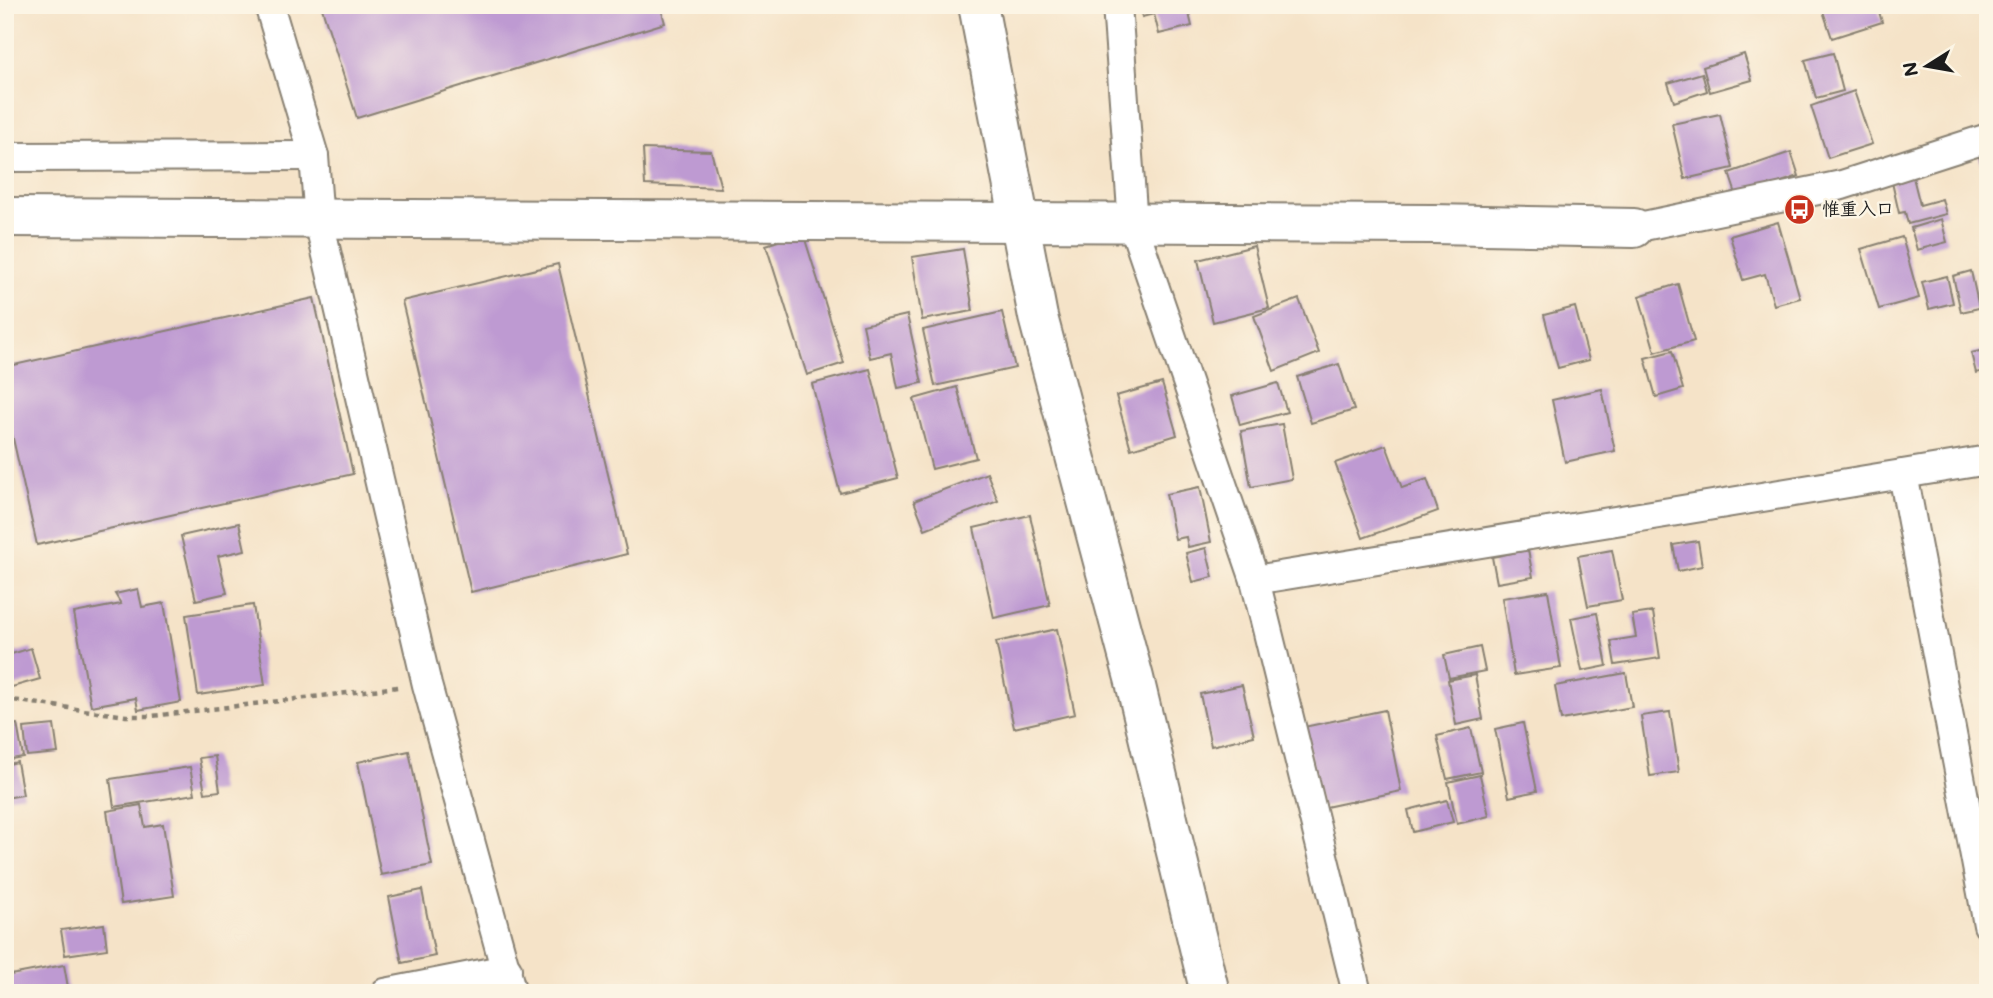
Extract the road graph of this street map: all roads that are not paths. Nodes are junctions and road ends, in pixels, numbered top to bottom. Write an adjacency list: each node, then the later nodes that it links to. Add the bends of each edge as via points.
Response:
1 (269, 5): 5 (street)
2 (978, 5): 9 (street)
3 (1117, 5): 10 (street)
4 (1988, 138): 11 (street, via 1842,185)
5 (314, 156): 6 (street); 8 (street)
6 (5, 157)
7 (5, 217): 8 (street)
8 (319, 220): 9 (street); 16 (street, via 427,685)
9 (1019, 223): 10 (street); 18 (street, via 1038,317)
10 (1133, 224): 11 (street); 14 (street)
11 (1634, 228)
12 (1988, 460): 13 (street)
13 (1903, 474): 14 (street); 15 (street)
14 (1255, 580): 19 (street)
15 (1988, 925)
16 (510, 981): 17 (street)
17 (385, 993)
18 (1210, 993)
19 (1357, 993)

